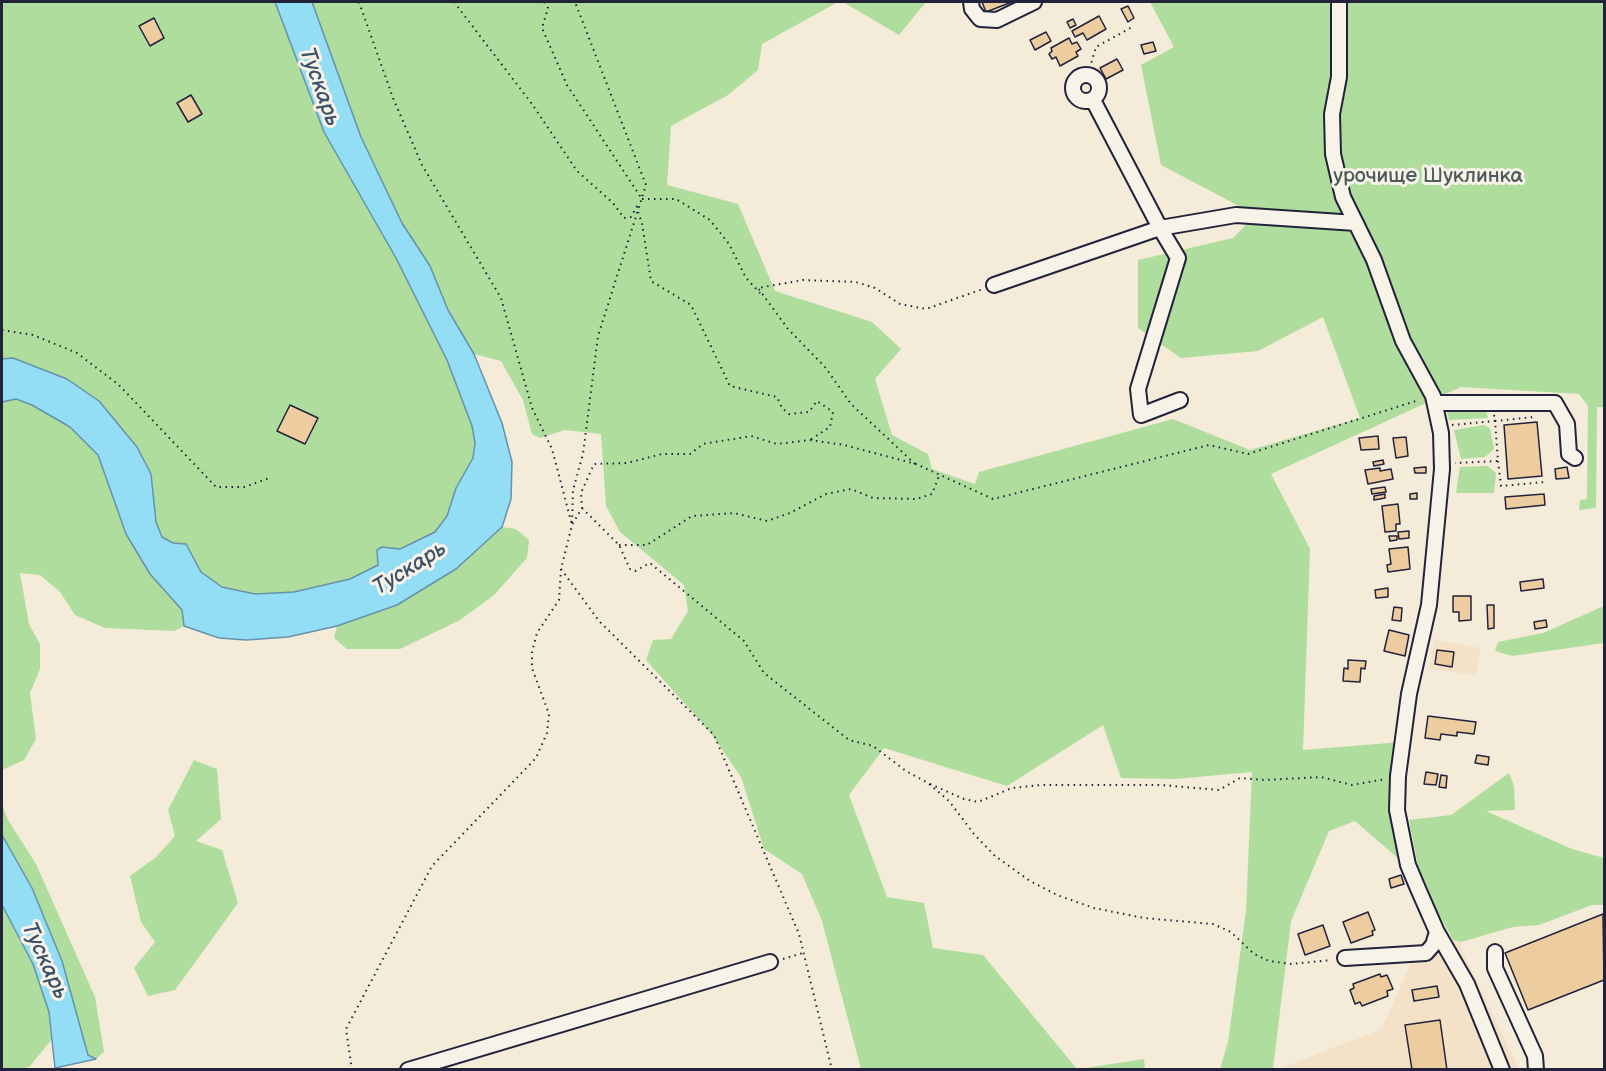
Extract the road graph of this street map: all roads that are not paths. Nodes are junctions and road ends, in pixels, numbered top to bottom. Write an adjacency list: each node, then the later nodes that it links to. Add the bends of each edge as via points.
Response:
1 (971, 2): 2 (street, via 980,18 997,20)
2 (1034, 2)
3 (1339, 2): 5 (street, via 1333,154 1343,197)
4 (1093, 100): 4 (street, via 1079,99 1073,89 1077,78 1088,74 1099,83 1099,93); 6 (street)
5 (1356, 223): 6 (street, via 1236,215); 9 (street, via 1374,260 1403,341)
6 (1160, 228): 7 (street); 8 (street, via 1178,258 1138,389 1141,415)
7 (994, 285)
8 (1180, 400)
9 (1435, 400): 10 (street, via 1555,403 1567,424 1569,454); 11 (street, via 1442,463 1429,605 1409,694 1397,810 1415,883)
10 (1575, 458)
11 (1437, 932): 13 (street, via 1426,953); 16 (street, via 1467,984)
12 (1495, 952): 17 (street, via 1496,968 1535,1056)
13 (1345, 958)
14 (770, 962): 15 (street)
15 (408, 1070)
16 (1502, 1070)
17 (1536, 1070)

